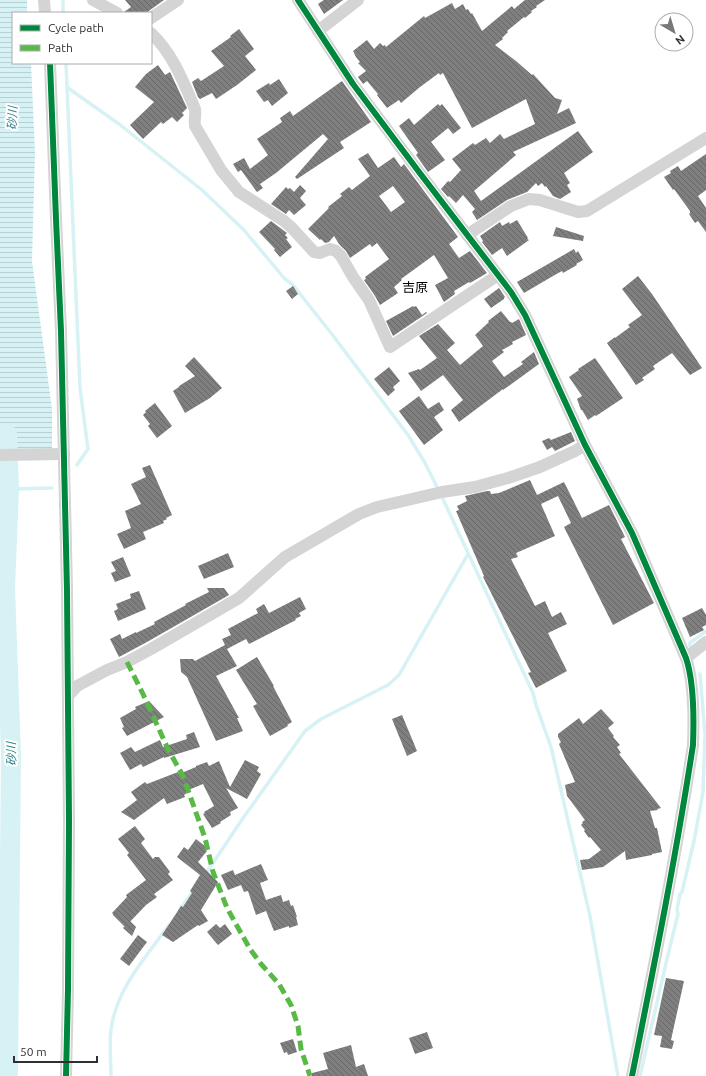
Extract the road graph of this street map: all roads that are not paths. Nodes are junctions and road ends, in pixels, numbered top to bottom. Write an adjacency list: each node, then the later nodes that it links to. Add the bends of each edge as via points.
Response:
1 (44, 0): 6 (street)
2 (93, 0): 7 (street)
3 (178, 0): 8 (street)
4 (298, 0): 9 (street)
5 (358, 0): 9 (street)
6 (46, 12)
7 (115, 12)
8 (152, 17)
9 (318, 31): 13 (street, via 354,84)
10 (152, 34): 14 (street, via 176,65 195,108 195,126 230,182 239,192 292,228 314,252 320,253 330,249 341,256 369,300 390,347)
11 (50, 64): 16 (street)
12 (706, 138): 13 (street, via 588,211 578,212 529,199 511,206)
13 (467, 235): 14 (street)
14 (498, 275): 15 (street, via 525,315)
15 (585, 444): 19 (street, via 632,533); 20 (street, via 540,467 508,478 377,507 359,514 285,557 239,598 151,649 77,686)
16 (64, 454): 17 (street); 20 (street)
17 (0, 455)
18 (706, 642): 19 (street)
19 (686, 658): 22 (street, via 692,687 694,732 678,837)
20 (68, 696): 21 (street)
21 (66, 1076)
22 (632, 1076)

